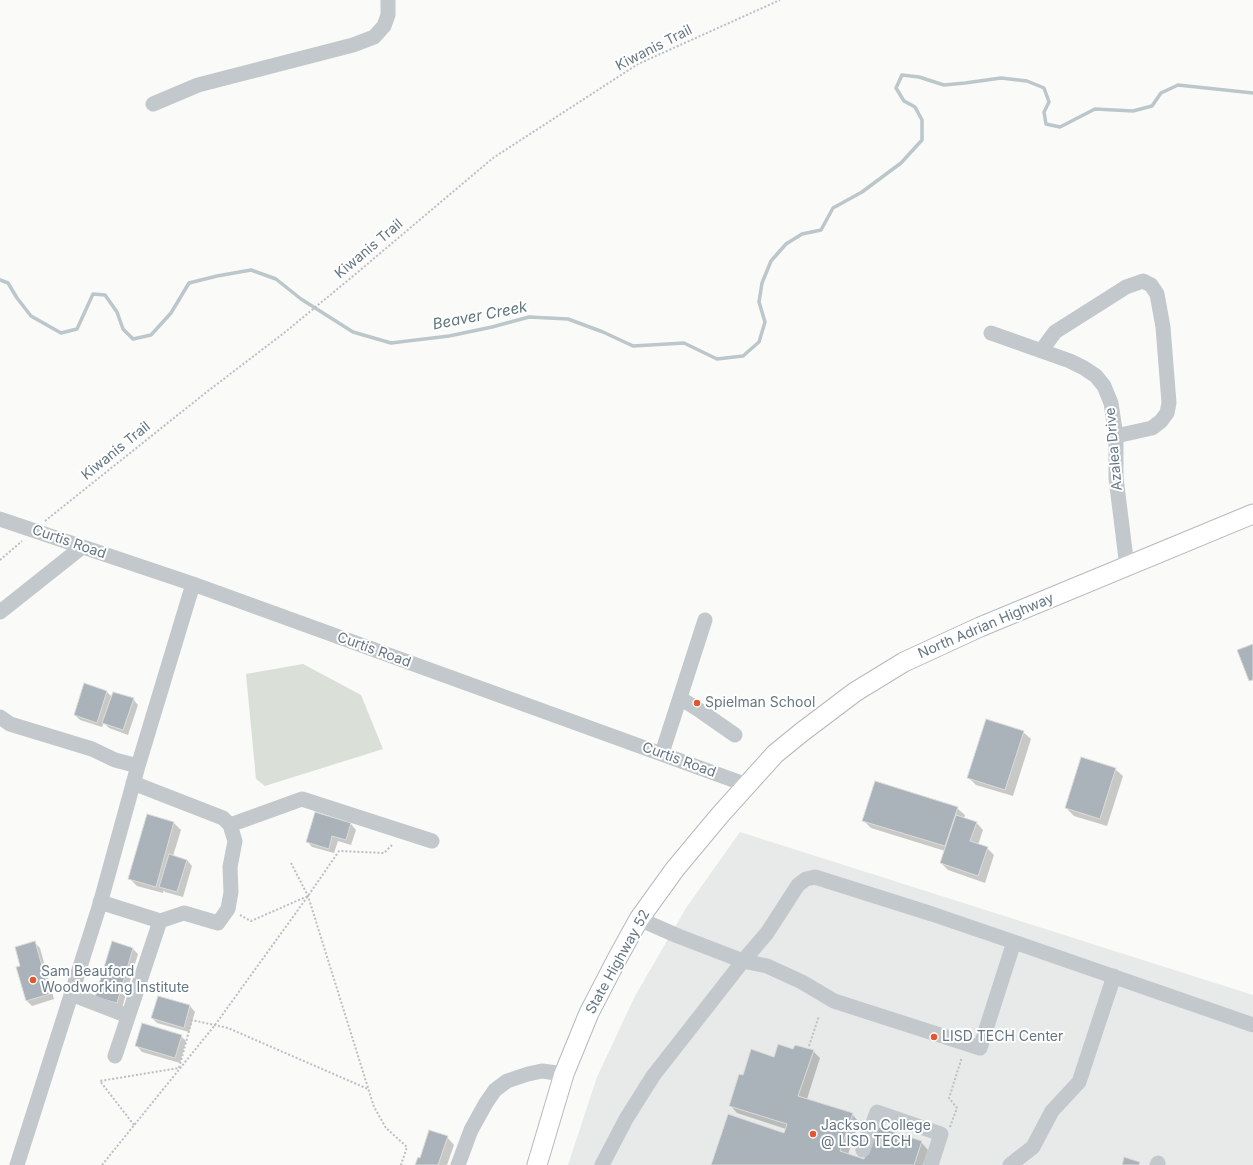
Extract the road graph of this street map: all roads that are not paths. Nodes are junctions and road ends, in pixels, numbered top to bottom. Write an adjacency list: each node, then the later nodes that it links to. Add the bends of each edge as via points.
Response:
1 (388, 0): 2 (street, via 388,15 384,26 374,37 353,45 198,85)
2 (153, 104)
3 (991, 333): 4 (street, Azalea Drive)
4 (1041, 351): 5 (street, Azalea Drive, via 1070,361 1096,376 1104,386 1111,403); 5 (street, via 1055,332 1126,287 1143,281 1151,285 1157,294 1163,327 1169,403 1167,413 1152,428)
5 (1116, 436): 9 (street, Azalea Drive, via 1116,478)
6 (1253, 514): 9 (main road, North Adrian Highway)
7 (0, 519): 8 (street, Curtis Road)
8 (82, 547): 10 (street, Curtis Road); 11 (street)
9 (1127, 567): 19 (main road, North Adrian Highway, via 980,627 904,662 855,692 802,732 775,754)
10 (193, 584): 16 (street, Curtis Road); 17 (street)
11 (0, 612)
12 (705, 620): 13 (street)
13 (680, 698): 15 (street); 16 (street)
14 (0, 717): 17 (street, via 10,724 92,748 115,760)
15 (735, 735)
16 (662, 753): 19 (street, Curtis Road)
17 (138, 766): 18 (street)
18 (133, 783): 20 (street, via 223,818); 22 (street)
19 (748, 785): 23 (main road, State Highway 52, via 698,840)
20 (230, 825): 21 (street, via 302,799); 24 (street, via 235,841 230,867 231,892 228,909 218,923 184,913)
21 (432, 841)
22 (100, 902): 24 (street); 28 (street)
23 (640, 920): 26 (street); 32 (main road, State Highway 52, via 602,986)
24 (160, 921): 29 (street)
25 (1014, 942): 26 (street, via 815,877 806,879 798,885 767,933); 26 (street, via 980,1048 834,1001 802,982 767,966); 27 (street)
26 (743, 961): 37 (street, via 653,1076 626,1119)
27 (1114, 976): 30 (street); 39 (street, via 1079,1082 1052,1111 1033,1148)
28 (71, 994): 29 (street); 34 (street)
29 (128, 1016): 31 (street)
30 (1253, 1026)
31 (115, 1056)
32 (564, 1074): 35 (street, via 542,1071 528,1074 507,1081 495,1090 471,1130); 36 (main road, State Highway 52)
33 (863, 1150): 38 (street, via 877,1112 941,1134)
34 (17, 1165)
35 (458, 1165)
36 (537, 1165)
37 (602, 1165)
38 (931, 1165)
39 (1010, 1165)

